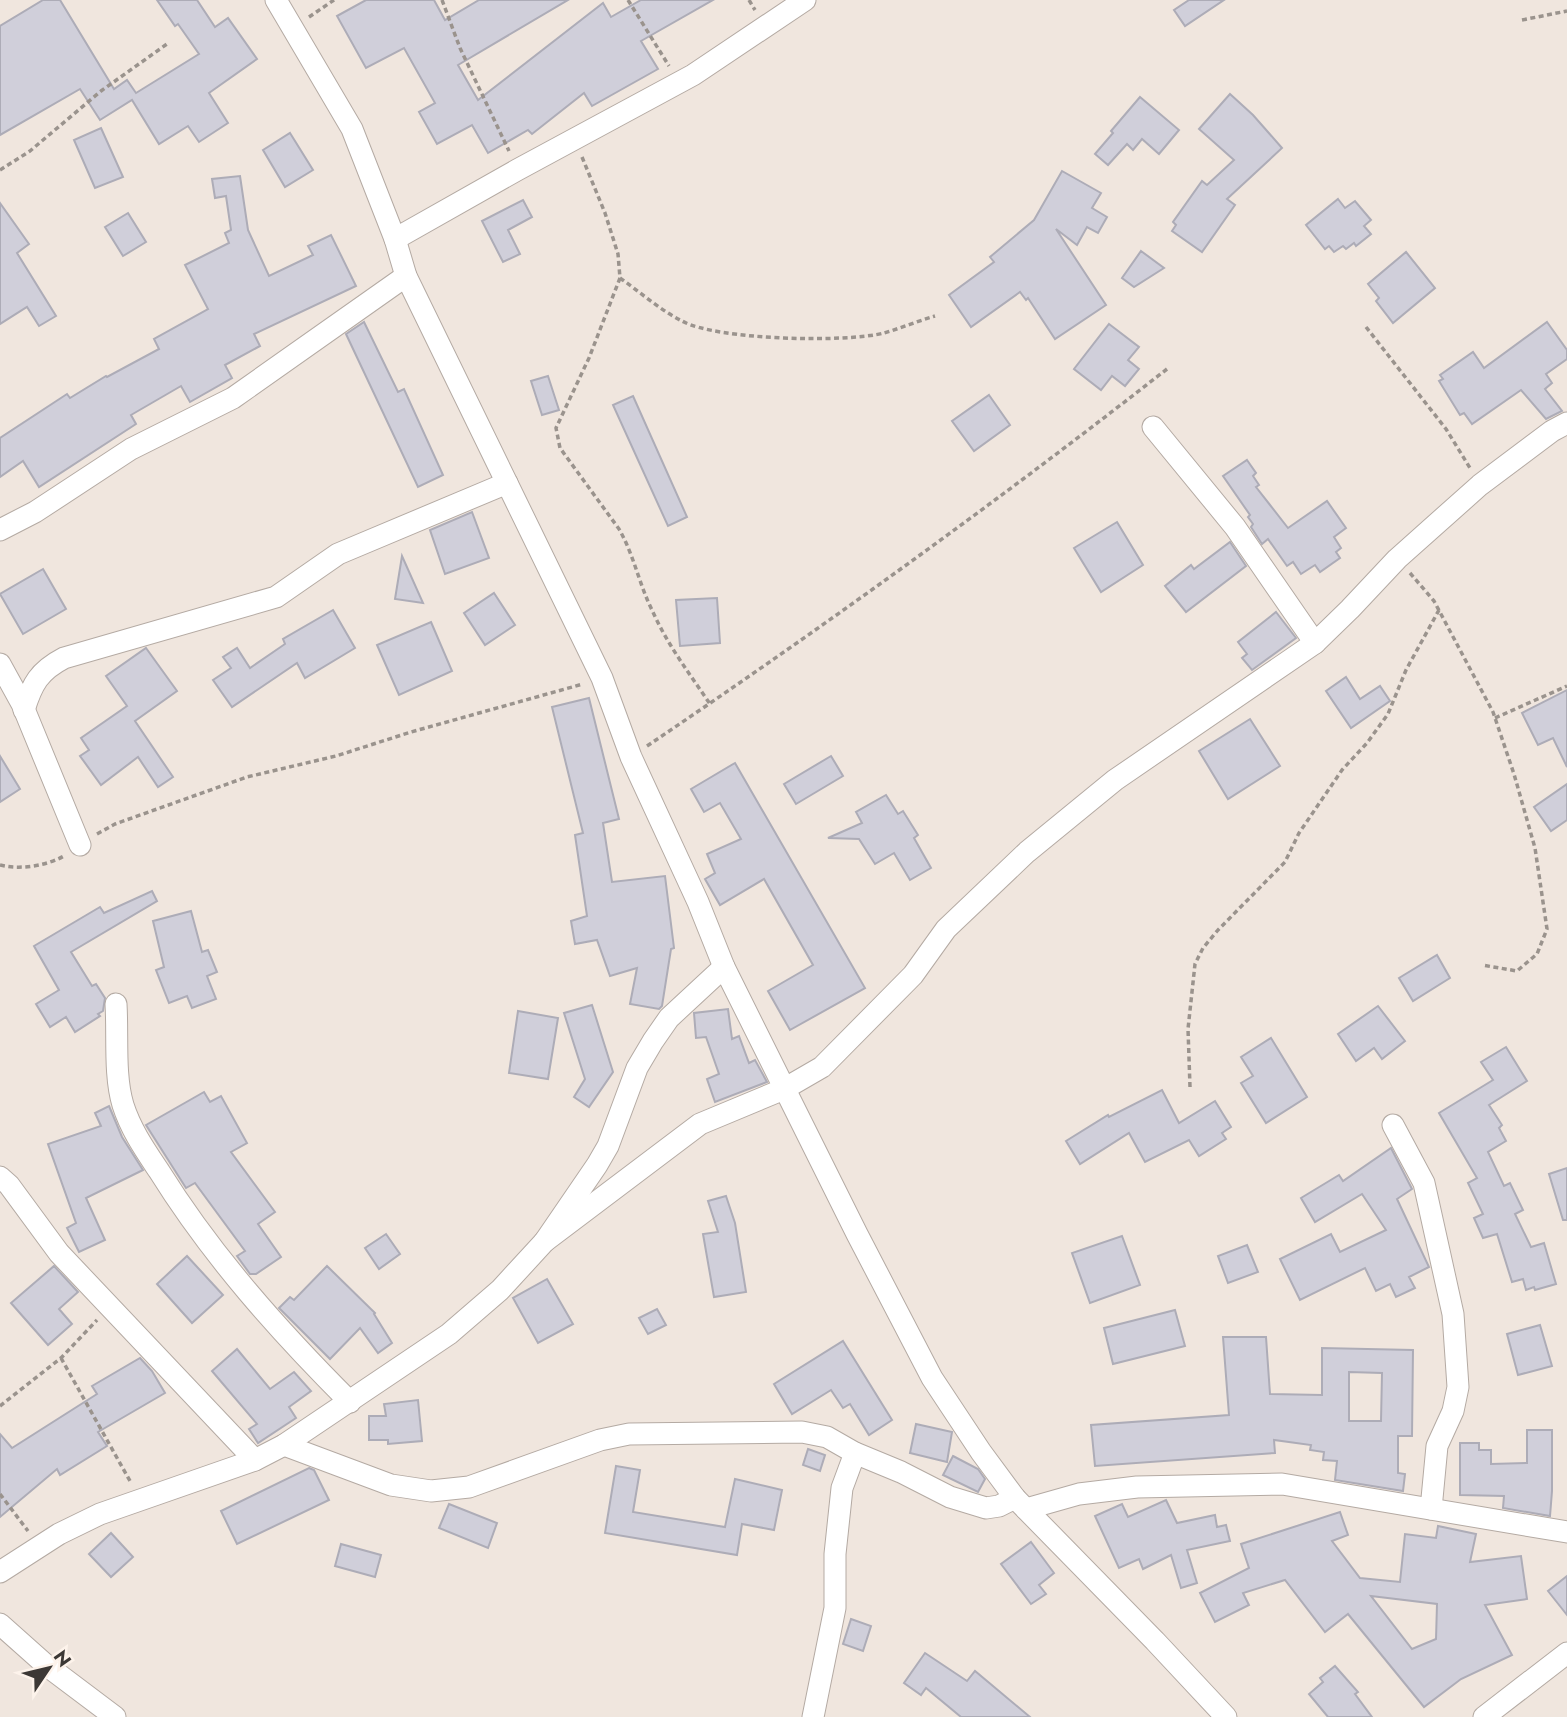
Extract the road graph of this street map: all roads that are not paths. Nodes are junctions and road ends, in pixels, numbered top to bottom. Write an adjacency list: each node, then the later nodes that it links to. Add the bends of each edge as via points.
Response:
1 (276, 0): 3 (street, via 352,129)
2 (805, 0): 3 (street, via 679,83)
3 (395, 239): 4 (street)
4 (406, 276): 7 (street); 8 (street, via 233,398 131,449)
5 (1567, 423): 9 (street, via 1480,485 1397,559)
6 (1153, 427): 9 (street, via 1235,527)
7 (507, 483): 11 (street, via 338,554 270,600 51,664 31,687); 13 (street, via 602,678 631,757)
8 (0, 530)
9 (1315, 643): 15 (street, via 1115,780 1059,825 955,920 913,975 835,1056)
10 (0, 664): 11 (street)
11 (24, 710): 12 (street)
12 (80, 845)
13 (724, 967): 15 (street); 18 (street, via 653,1041 637,1068 608,1146)
14 (116, 1004): 19 (street, via 118,1083 134,1132 178,1202 262,1309)
15 (784, 1088): 18 (street, via 700,1124); 23 (street, via 932,1378)
16 (1393, 1125): 24 (street, via 1424,1183 1453,1314 1458,1387 1437,1446)
17 (0, 1177): 22 (street, via 59,1253)
18 (545, 1241): 19 (street, via 500,1290 449,1334)
19 (350, 1402): 20 (street)
20 (284, 1445): 21 (street, via 391,1485 431,1491 468,1487 629,1434 802,1432 827,1437); 22 (street)
21 (855, 1453): 23 (street, via 950,1497 986,1508); 30 (street, via 842,1488 835,1608)
22 (255, 1460): 26 (street, via 100,1514)
23 (1020, 1504): 24 (street, via 1138,1487 1282,1484); 31 (street)
24 (1430, 1509): 25 (street)
25 (1567, 1532)
26 (0, 1572)
27 (0, 1625): 29 (street)
28 (1567, 1653): 32 (street)
29 (115, 1717)
30 (813, 1717)
31 (1226, 1717)
32 (1484, 1717)

